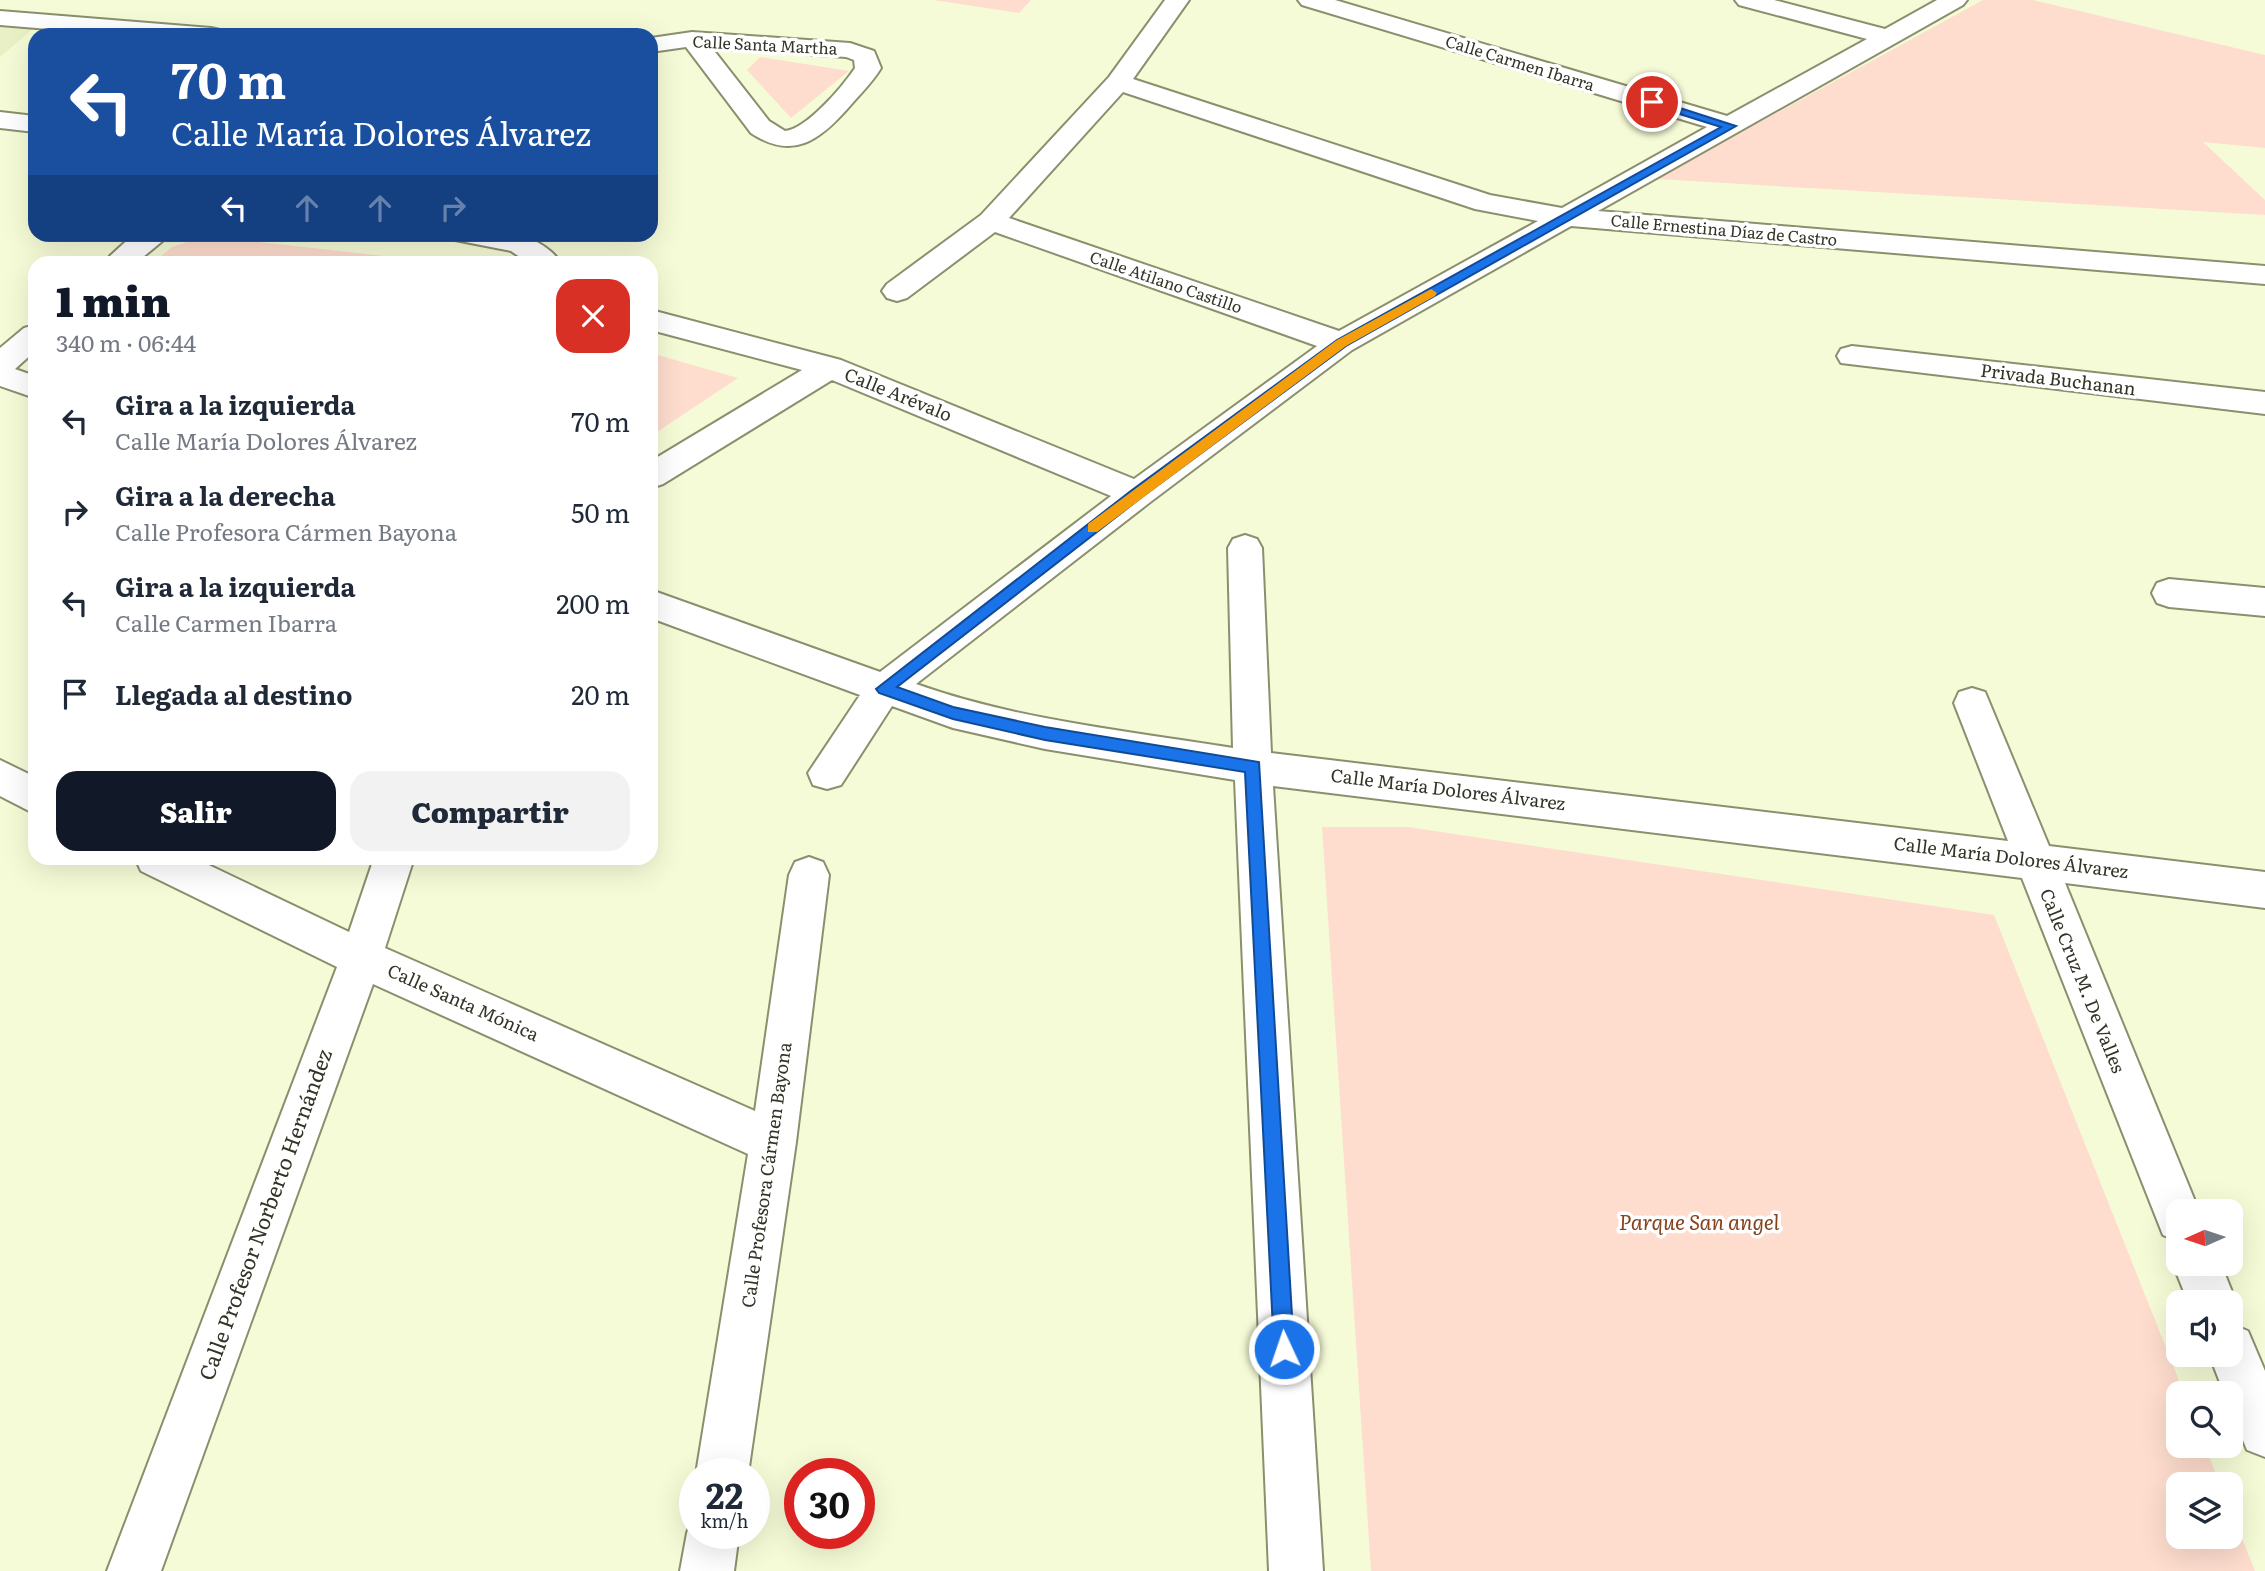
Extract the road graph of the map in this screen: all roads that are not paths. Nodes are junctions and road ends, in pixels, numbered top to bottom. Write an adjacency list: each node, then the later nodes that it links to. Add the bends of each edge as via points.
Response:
1 (1177, 0): 11 (street)
2 (1310, 0): 14 (street, Calle Carmen Ibarra)
3 (1747, 0): 7 (street)
4 (1955, 0): 7 (street)
5 (0, 18): 6 (street)
6 (124, 28)
7 (1890, 38): 14 (street)
8 (694, 41): 8 (street, Calle Santa Martha, via 850,50 865,57 869,68 815,131 780,137 760,127); 9 (street, Calle Santa Martha); 10 (street, Calle Santa Martha)
9 (658, 44)
10 (658, 52)
11 (1118, 82): 15 (street, Calle Ernestina Díaz de Castro, via 1485,203); 16 (street)
12 (0, 120): 13 (street)
13 (28, 123)
14 (1731, 126): 15 (street)
15 (1564, 217): 21 (street, Calle Ernestina Díaz de Castro); 25 (street)
16 (991, 221): 22 (street); 25 (street, Calle Atilano Castillo)
17 (146, 242): 19 (street)
18 (509, 242): 20 (street)
19 (128, 256)
20 (538, 256)
21 (2265, 275)
22 (897, 291)
23 (658, 322): 28 (street, Calle Arévalo)
24 (28, 341): 27 (street)
25 (1341, 343): 33 (street)
26 (1852, 356): 31 (street, Privada Buchanan)
27 (0, 365)
28 (830, 367): 32 (street); 33 (street, Calle Arévalo)
29 (0, 375): 30 (street)
30 (28, 385)
31 (2265, 403)
32 (658, 472)
33 (1137, 494): 38 (street)
34 (1245, 548): 40 (street)
35 (2169, 593): 36 (street)
36 (2265, 602)
37 (658, 607): 38 (street, Calle María Dolores Álvarez)
38 (884, 689): 40 (street, Calle María Dolores Álvarez, via 953,713 1045,733); 41 (street)
39 (1972, 703): 44 (street, Calle Cruz M. De Valles)
40 (1253, 767): 44 (street, Calle María Dolores Álvarez); 58 (street)
41 (827, 773)
42 (0, 776): 43 (street)
43 (28, 793)
44 (2033, 860): 48 (street, Calle María Dolores Álvarez); 51 (street, Calle Cruz M. De Valles)
45 (169, 865): 49 (street, Calle Santa Mónica)
46 (392, 865): 49 (street, Calle Profesor Norberto Hernández)
47 (809, 875): 50 (street, Calle Profesora Cármen Bayona)
48 (2265, 890)
49 (361, 958): 50 (street, Calle Santa Mónica); 56 (street, Calle Profesor Norberto Hernández)
50 (773, 1142): 54 (street, Calle Profesora Cármen Bayona)
51 (2171, 1199)
52 (2239, 1367): 53 (street)
53 (2265, 1432)
54 (724, 1458)
55 (710, 1549): 57 (street)
56 (134, 1571)
57 (707, 1571)
58 (1296, 1571)

